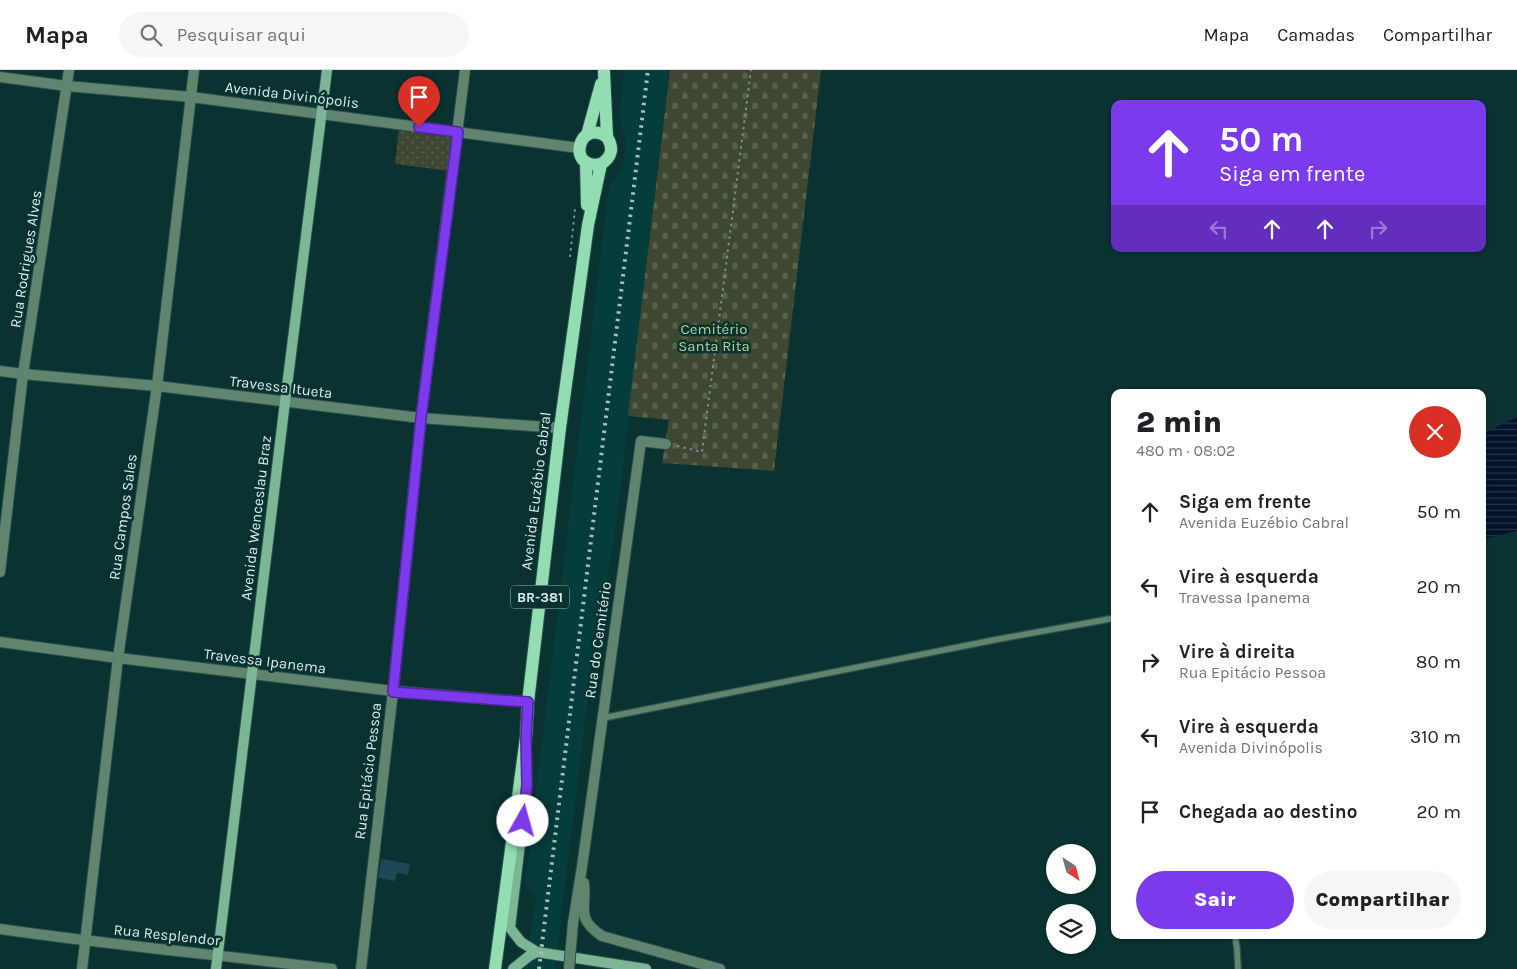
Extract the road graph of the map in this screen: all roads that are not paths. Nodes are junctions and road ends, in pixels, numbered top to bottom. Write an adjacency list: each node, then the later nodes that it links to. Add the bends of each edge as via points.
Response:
1 (69, 70): 7 (street, Rua Rodrigues Alves)
2 (194, 70): 8 (street, Rua Campos Sales)
3 (326, 70): 9 (street, Avenida Wenceslau Braz)
4 (465, 70): 10 (street, Rua Epitácio Pessoa)
5 (604, 71): 11 (main road, Avenida Euzébio Cabral / BR-381); 12 (main road, Avenida Euzébio Cabral / BR-381)
6 (0, 77): 7 (street, Avenida Divinópolis)
7 (67, 86): 8 (street, Avenida Divinópolis); 18 (street, Rua Rodrigues Alves)
8 (191, 97): 9 (street, Avenida Divinópolis); 19 (street, Rua Campos Sales)
9 (321, 115): 10 (street, Avenida Divinópolis); 20 (street, Avenida Wenceslau Braz)
10 (458, 132): 13 (street, Avenida Divinópolis); 21 (street, Rua Epitácio Pessoa)
11 (587, 135): 12 (main road, via 598,133); 13 (main road, BR-381)
12 (607, 137): 15 (main road, Avenida Euzébio Cabral / BR-381, via 611,152)
13 (579, 148): 14 (main road, BR-381)
14 (586, 162): 15 (main road); 16 (main road, Avenida Euzébio Cabral / BR-381)
15 (601, 164): 16 (main road, Avenida Euzébio Cabral / BR-381)
16 (588, 225): 22 (main road, Avenida Euzébio Cabral / BR-381)
17 (0, 371): 18 (street, Travessa Itueta)
18 (24, 374): 19 (street, Travessa Itueta); 24 (street, Rua Rodrigues Alves)
19 (157, 386): 20 (street, Travessa Itueta); 27 (street, Rua Campos Sales)
20 (284, 402): 21 (street, Travessa Itueta); 28 (street, Avenida Wenceslau Braz)
21 (421, 418): 22 (street, Travessa Itueta); 29 (street, Rua Epitácio Pessoa)
22 (560, 428): 30 (main road, Avenida Euzébio Cabral / BR-381)
23 (666, 444): 31 (street, Rua do Cemitério, via 641,441)
24 (0, 572)
25 (1111, 619): 31 (lane)
26 (0, 642): 27 (street, Travessa Ipanema)
27 (118, 658): 28 (street, Travessa Ipanema); 36 (street, Rua Campos Sales)
28 (252, 675): 29 (street, Travessa Ipanema); 38 (street, Avenida Wenceslau Braz)
29 (393, 692): 30 (street, Travessa Ipanema); 42 (street, Rua Epitácio Pessoa)
30 (528, 702): 32 (main road, Avenida Euzébio Cabral / BR-381)
31 (603, 718): 33 (street, Rua do Cemitério)
32 (526, 737): 37 (street, via 527,785 510,928); 43 (main road, Avenida Euzébio Cabral / BR-381)
33 (582, 867): 45 (street, Rua do Cemitério, bridge); 47 (street, Rua do Cemitério, via 584,911 590,928 602,936)
34 (0, 929): 36 (street, Rua Resplendor)
35 (1236, 939): 48 (lane)
36 (86, 941): 38 (street, Rua Resplendor); 39 (street, Rua Campos Sales)
37 (537, 952): 44 (street); 46 (street)
38 (218, 955): 40 (street, Avenida Wenceslau Braz); 41 (street, Rua Resplendor)
39 (82, 969)
40 (216, 969)
41 (332, 969)
42 (361, 969)
43 (495, 969)
44 (513, 969)
45 (569, 969)
46 (646, 969)
47 (720, 969)
48 (1238, 969)

